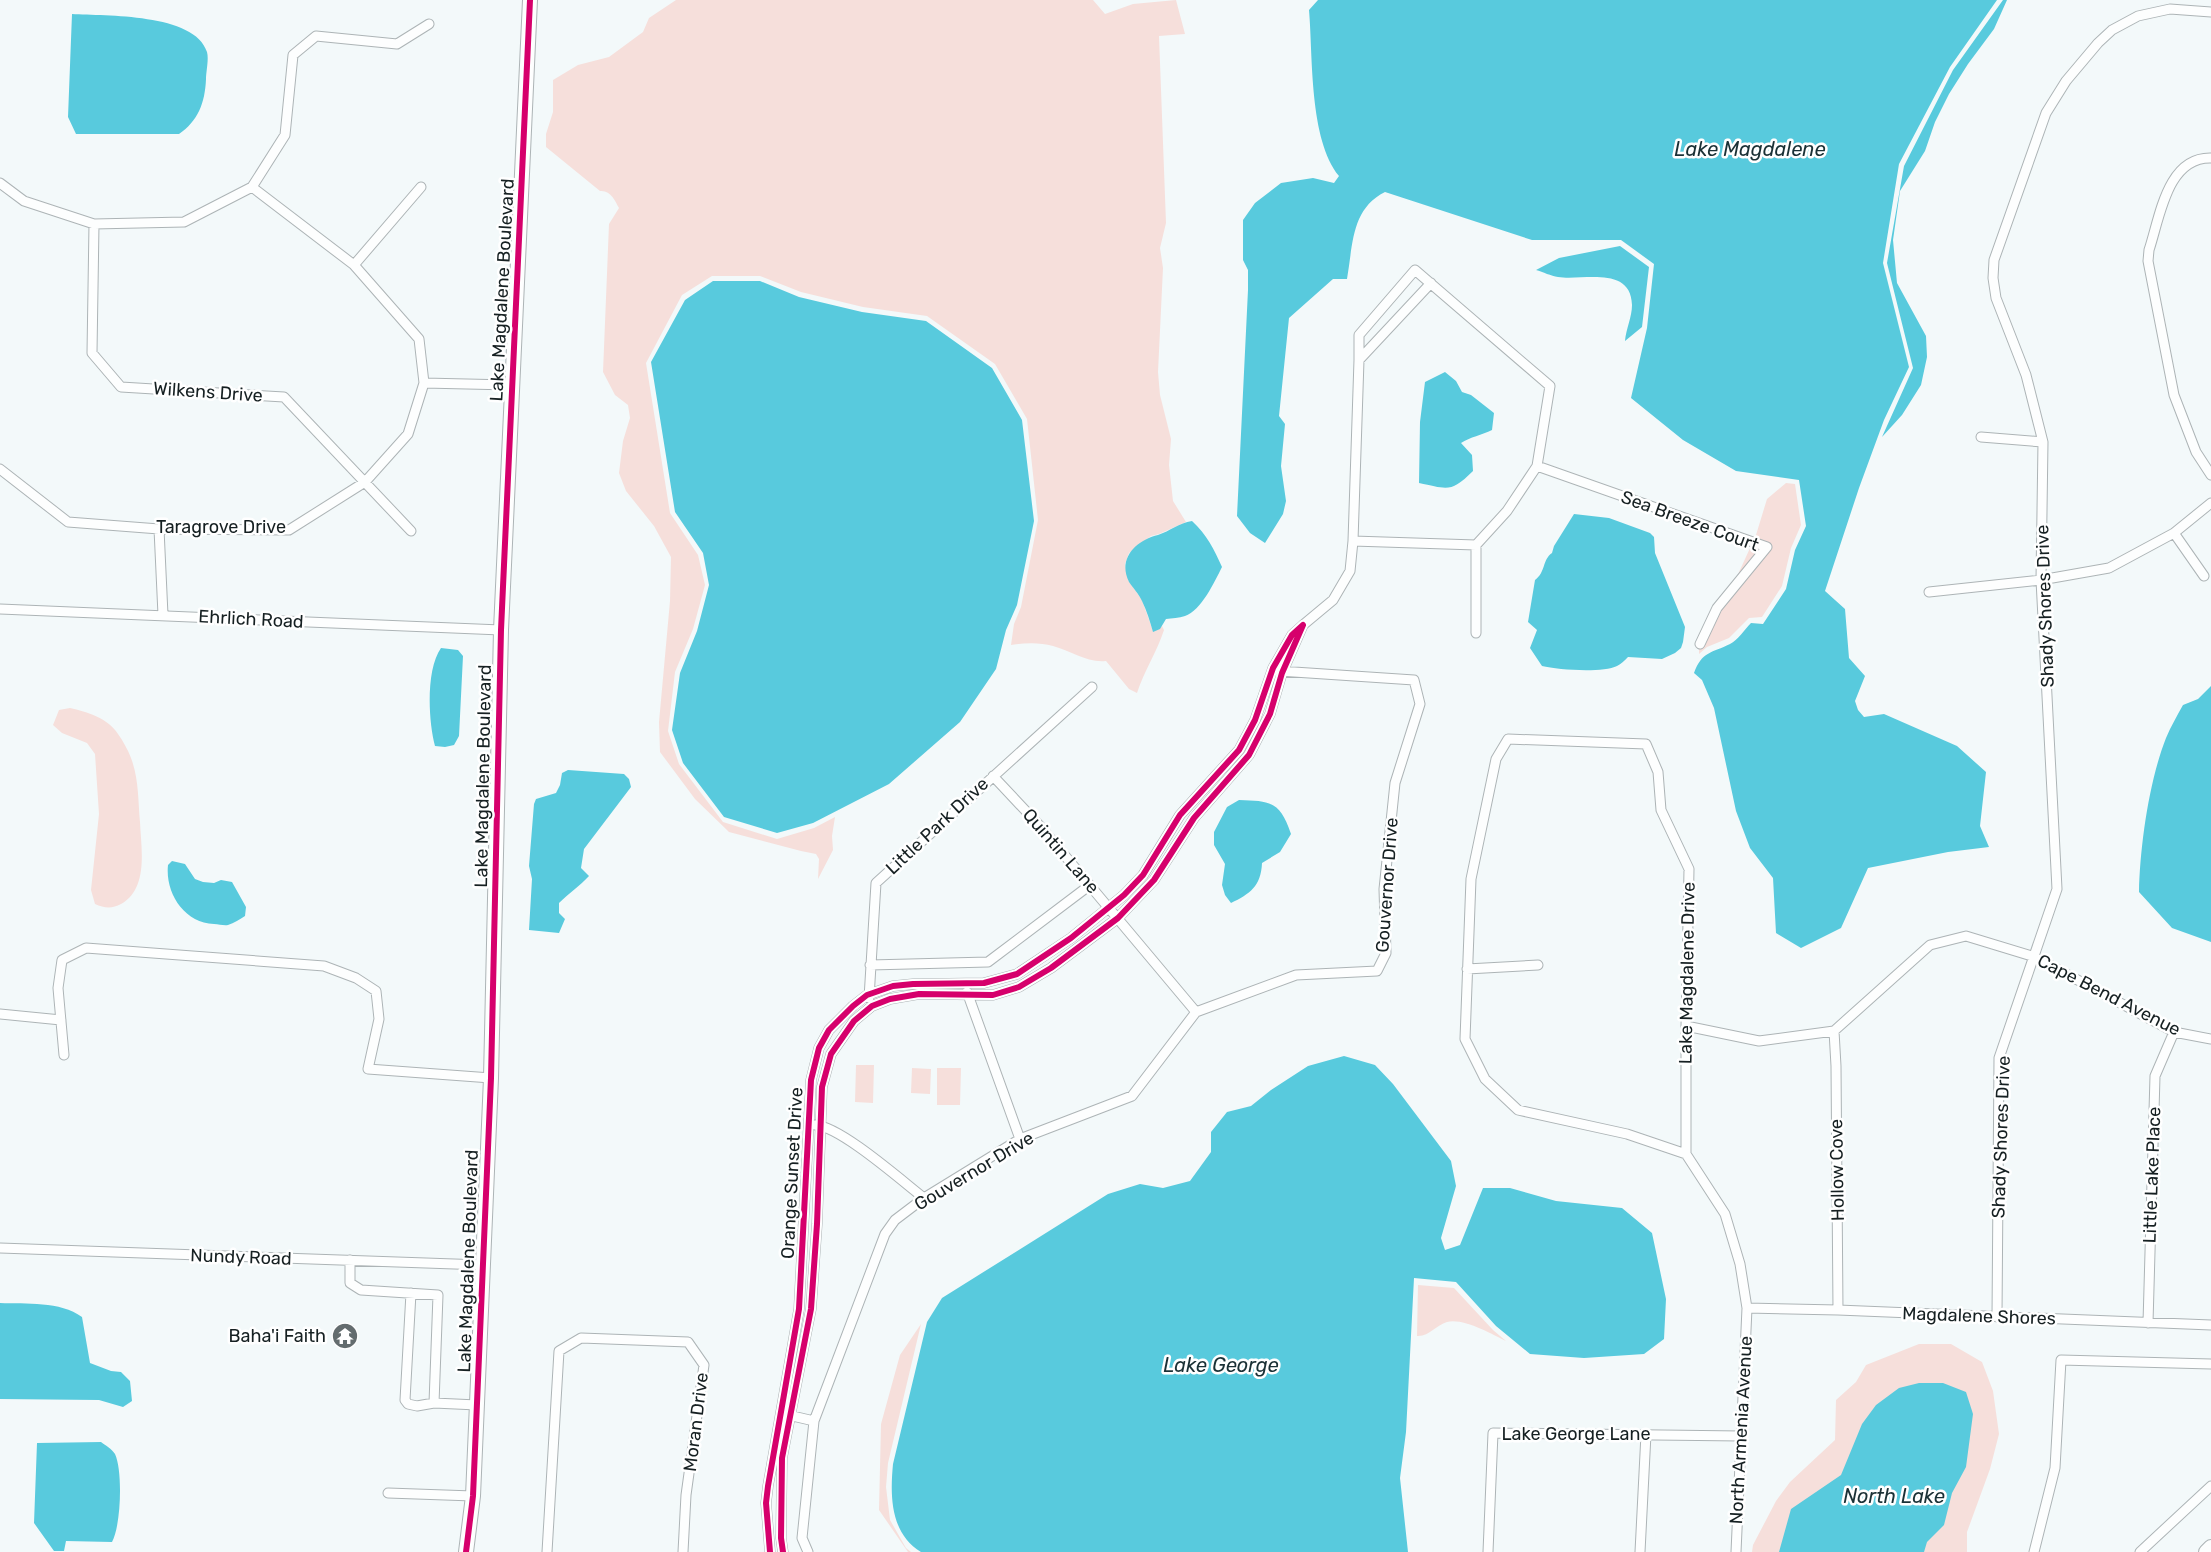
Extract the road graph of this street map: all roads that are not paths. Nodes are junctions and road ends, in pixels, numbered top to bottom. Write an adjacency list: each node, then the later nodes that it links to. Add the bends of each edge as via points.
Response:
1 (530, 0): 13 (street, Lake Magdalene Boulevard)
2 (2211, 12): 15 (street, Shady Shores Drive, via 2155,12 2125,22 2098,43 2066,81 2046,113 1997,249 1993,278 2000,311 2026,375)
3 (429, 24): 6 (street, via 397,44 316,36 294,55 285,135)
4 (2211, 158): 18 (street, via 2194,161 2175,175 2148,261 2174,395 2196,452)
5 (0, 183): 8 (street, via 24,201)
6 (252, 187): 8 (street, via 184,222); 9 (street, Taragrove Drive)
7 (421, 188): 9 (street)
8 (94, 224): 19 (street, Wilkens Drive, via 92,353 121,387 284,397)
9 (354, 266): 12 (street, Taragrove Drive, via 419,339)
10 (1431, 283): 11 (street); 11 (street, Orange Sunset Drive, via 1415,270 1359,334); 16 (street, Orange Sunset Drive, via 1550,386)
11 (1359, 360): 24 (street, Orange Sunset Drive)
12 (424, 383): 13 (street); 19 (street, Taragrove Drive, via 408,434)
13 (513, 385): 31 (street, Lake Magdalene Boulevard)
14 (1981, 437): 15 (street)
15 (2043, 442): 27 (street, Shady Shores Drive)
16 (1537, 466): 25 (street, Orange Sunset Drive, via 1507,511); 33 (street, Sea Breeze Court, via 1767,547 1717,608)
17 (0, 469): 21 (street, Taragrove Drive, via 68,522)
18 (2211, 475)
19 (365, 482): 21 (street, Taragrove Drive, via 290,530); 22 (street, Wilkens Drive)
20 (2211, 503): 23 (street)
21 (159, 529): 30 (street)
22 (411, 531)
23 (2174, 533): 26 (street); 27 (street, via 2109,568)
24 (1353, 541): 25 (street); 34 (street, Orange Sunset Drive, via 1350,571 1333,600 1292,634)
25 (1476, 545): 32 (street)
26 (2204, 576)
27 (2042, 580): 28 (street); 40 (street, Shady Shores Drive, via 2057,888)
28 (1929, 592)
29 (0, 609): 30 (street, Ehrlich Road)
30 (162, 615): 31 (street, Ehrlich Road)
31 (501, 630): 56 (street, Lake Magdalene Boulevard)
32 (1476, 633)
33 (1700, 644)
34 (1277, 670): 38 (street, Orange Sunset Drive, via 1239,750 1180,815 1143,875); 39 (street, Orange Sunset Drive, via 1270,714 1249,755 1194,818 1154,880); 48 (street, Gouvernor Drive, via 1414,680 1420,704 1395,783 1384,889 1386,953 1377,971 1296,975)
35 (1092, 687): 36 (street, Little Park Drive)
36 (993, 776): 37 (street, Quintin Lane); 41 (street, Little Park Drive, via 876,883)
37 (1090, 885): 38 (street, Quintin Lane); 41 (street, via 988,962)
38 (1110, 908): 39 (street, Quintin Lane); 44 (street, Orange Sunset Drive, via 1017,975)
39 (1118, 918): 46 (street, Orange Sunset Drive, via 1019,987 993,995); 48 (street, Quintin Lane)
40 (2035, 957): 52 (street, Cape Bend Avenue, via 1966,936 1930,945); 53 (street, Cape Bend Avenue); 68 (street, Shady Shores Drive, via 1999,1058)
41 (870, 965): 45 (street, Little Park Drive)
42 (1538, 965): 43 (street)
43 (1467, 969): 51 (street, Lake Magdalene Drive, via 1471,879 1496,759 1508,739 1646,744 1658,772 1661,810 1689,869); 60 (street, Lake Magdalene Drive, via 1465,1039 1485,1079 1518,1110 1627,1134)
44 (966, 984): 45 (street, Orange Sunset Drive, via 893,986); 46 (street)
45 (867, 995): 47 (street); 57 (street, Orange Sunset Drive, via 829,1030 819,1048)
46 (967, 995): 47 (street, Orange Sunset Drive, via 919,994); 59 (street)
47 (872, 1006): 58 (street, Orange Sunset Drive, via 854,1021 831,1054 822,1087)
48 (1196, 1011): 59 (street, Gouvernor Drive, via 1132,1096)
49 (0, 1014): 50 (street)
50 (61, 1020): 55 (street); 56 (street, via 58,988 62,960 86,948 324,966 356,978 376,991 379,1019 368,1069)
51 (1686, 1026): 52 (street, via 1759,1041); 60 (street, Lake Magdalene Drive)
52 (1834, 1031): 67 (street, Hollow Cove)
53 (2174, 1032): 54 (street, Cape Bend Avenue); 69 (street, Little Lake Place, via 2155,1076)
54 (2211, 1039)
55 (64, 1055)
56 (491, 1078): 64 (street, Lake Magdalene Boulevard)
57 (808, 1125): 58 (street); 74 (street, Orange Sunset Drive, via 799,1309)
58 (820, 1125): 61 (street, via 840,1134); 75 (street, Orange Sunset Drive, via 811,1309)
59 (1020, 1139): 61 (street, Gouvernor Drive)
60 (1686, 1154): 66 (street, via 1725,1214 1740,1264)
61 (924, 1198): 76 (street, Gouvernor Drive, via 895,1220 885,1234)
62 (0, 1248): 63 (street, Nundy Road)
63 (350, 1260): 64 (street, Nundy Road); 65 (street, via 350,1283 355,1287)
64 (483, 1265): 73 (street, Lake Magdalene Boulevard)
65 (411, 1293): 72 (street, via 438,1295); 72 (street, via 405,1400 417,1406)
66 (1747, 1308): 67 (street, Magdalene Shores); 78 (street, North Armenia Avenue)
67 (1838, 1310): 68 (street, Magdalene Shores)
68 (1997, 1317): 69 (street, Magdalene Shores)
69 (2148, 1323): 70 (street, Magdalene Shores)
70 (2211, 1325)
71 (2211, 1364): 92 (street, via 2061,1360 2055,1468)
72 (434, 1403): 73 (street)
73 (477, 1405): 81 (street, Lake Magdalene Boulevard)
74 (779, 1413): 75 (street); 86 (street, Orange Sunset Drive, via 766,1503)
75 (790, 1415): 76 (street); 87 (street, Orange Sunset Drive, via 780,1493)
76 (814, 1421): 88 (street, Gouvernor Drive, via 802,1538)
77 (1646, 1434): 78 (street, Lake George Lane); 89 (street, Lake George Lane, via 1493,1433); 90 (street)
78 (1741, 1437): 91 (street, North Armenia Avenue)
79 (2211, 1486): 93 (street)
80 (388, 1493): 81 (street)
81 (473, 1496): 83 (street, Lake Magdalene Boulevard)
82 (2211, 1547): 94 (street)
83 (466, 1552)
84 (548, 1552): 85 (street, Moran Drive, via 559,1351 581,1338 688,1342 704,1365 686,1494)
85 (684, 1552)
86 (770, 1552)
87 (783, 1552)
88 (808, 1552)
89 (1488, 1552)
90 (1640, 1552)
91 (1736, 1552)
92 (2034, 1552)
93 (2140, 1552)
94 (2206, 1552)

